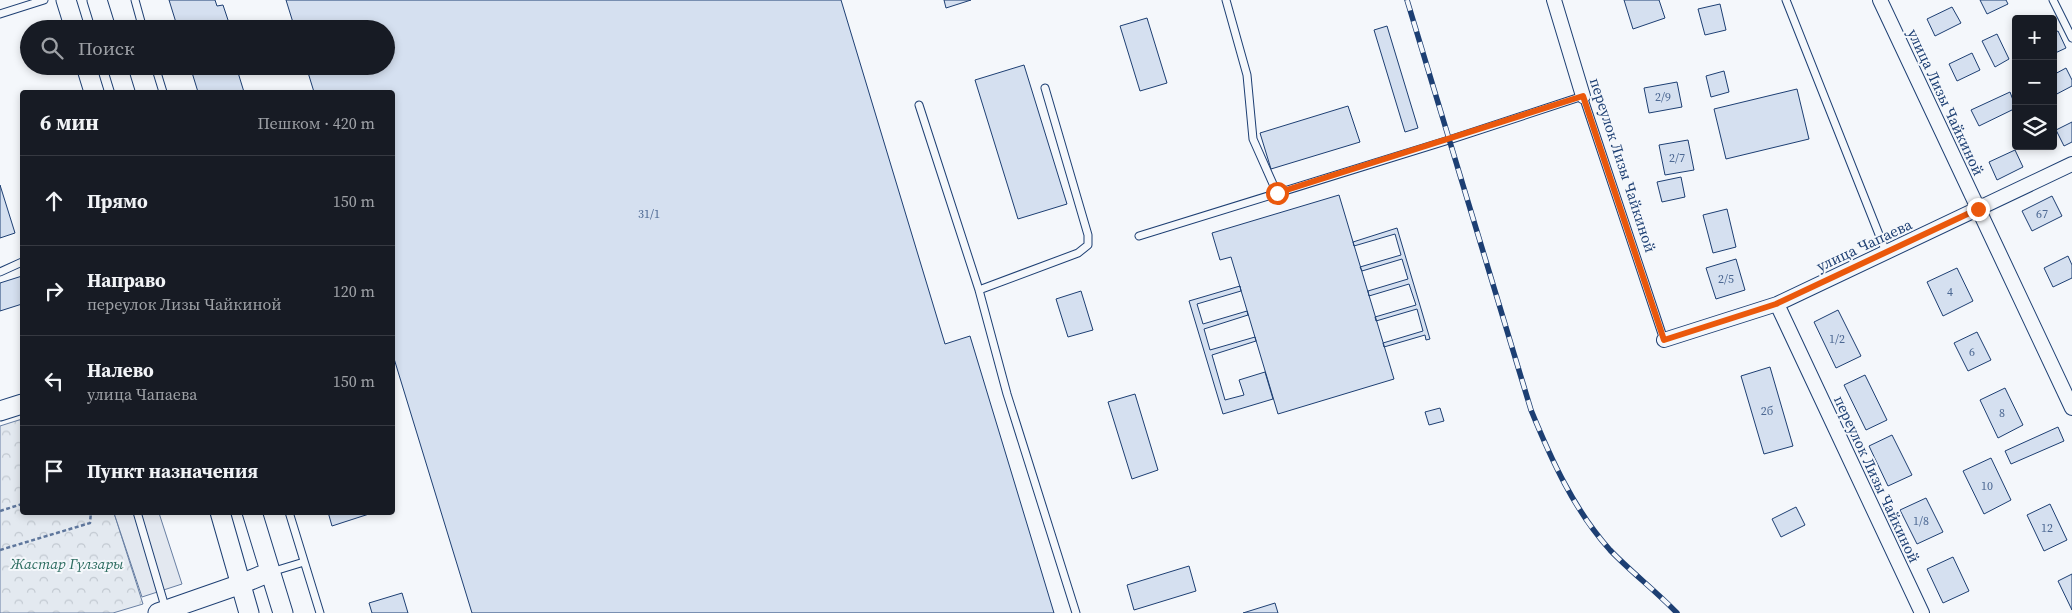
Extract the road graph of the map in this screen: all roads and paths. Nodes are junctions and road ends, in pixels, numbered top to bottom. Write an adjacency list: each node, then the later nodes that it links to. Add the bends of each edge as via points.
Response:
1 (44, 0): 10 (lane)
2 (66, 0): 11 (street)
3 (98, 0): 12 (street)
4 (135, 0): 13 (lane)
5 (1226, 0): 25 (lane, via 1247,75 1253,139)
6 (1554, 0): 22 (street, переулок Лизы Чайкиной)
7 (1786, 0): 28 (lane)
8 (1880, 0): 26 (street, улица Лизы Чайкиной)
9 (2053, 0): 14 (lane)
10 (0, 14)
11 (72, 20)
12 (104, 20)
13 (141, 20)
14 (2072, 38)
15 (89, 75): 19 (street)
16 (120, 75): 20 (street)
17 (158, 75): 21 (lane)
18 (1045, 88): 31 (lane, via 1088,235 1088,245 1078,253)
19 (93, 90)
20 (124, 90)
21 (162, 90)
22 (1583, 96): 25 (lane); 33 (lane, переулок Лизы Чайкиной)
23 (920, 105): 31 (lane)
24 (2072, 164): 26 (street, улица Чапаева)
25 (1277, 193): 27 (lane)
26 (1978, 209): 28 (street, улица Чапаева); 35 (street, улица Лизы Чайкиной)
27 (1139, 236)
28 (1886, 252): 32 (street, улица Чапаева)
29 (20, 263): 30 (lane)
30 (0, 272)
31 (979, 290): 52 (lane, via 1007,394)
32 (1776, 304): 33 (street, улица Чапаева); 53 (street, переулок Лизы Чайкиной)
33 (1664, 340)
34 (20, 405): 36 (street)
35 (2072, 408)
36 (0, 411)
37 (20, 505): 38 (path)
38 (0, 511)
39 (91, 515): 44 (path, via 90,523)
40 (138, 515): 48 (lane)
41 (221, 515): 47 (street)
42 (253, 515): 46 (street)
43 (290, 515): 45 (lane)
44 (0, 550)
45 (304, 562): 46 (lane); 51 (lane)
46 (270, 572): 47 (street); 50 (street)
47 (241, 584): 48 (street); 49 (street)
48 (162, 612)
49 (250, 613)
50 (283, 613)
51 (320, 613)
52 (1076, 613)
53 (1922, 613)

